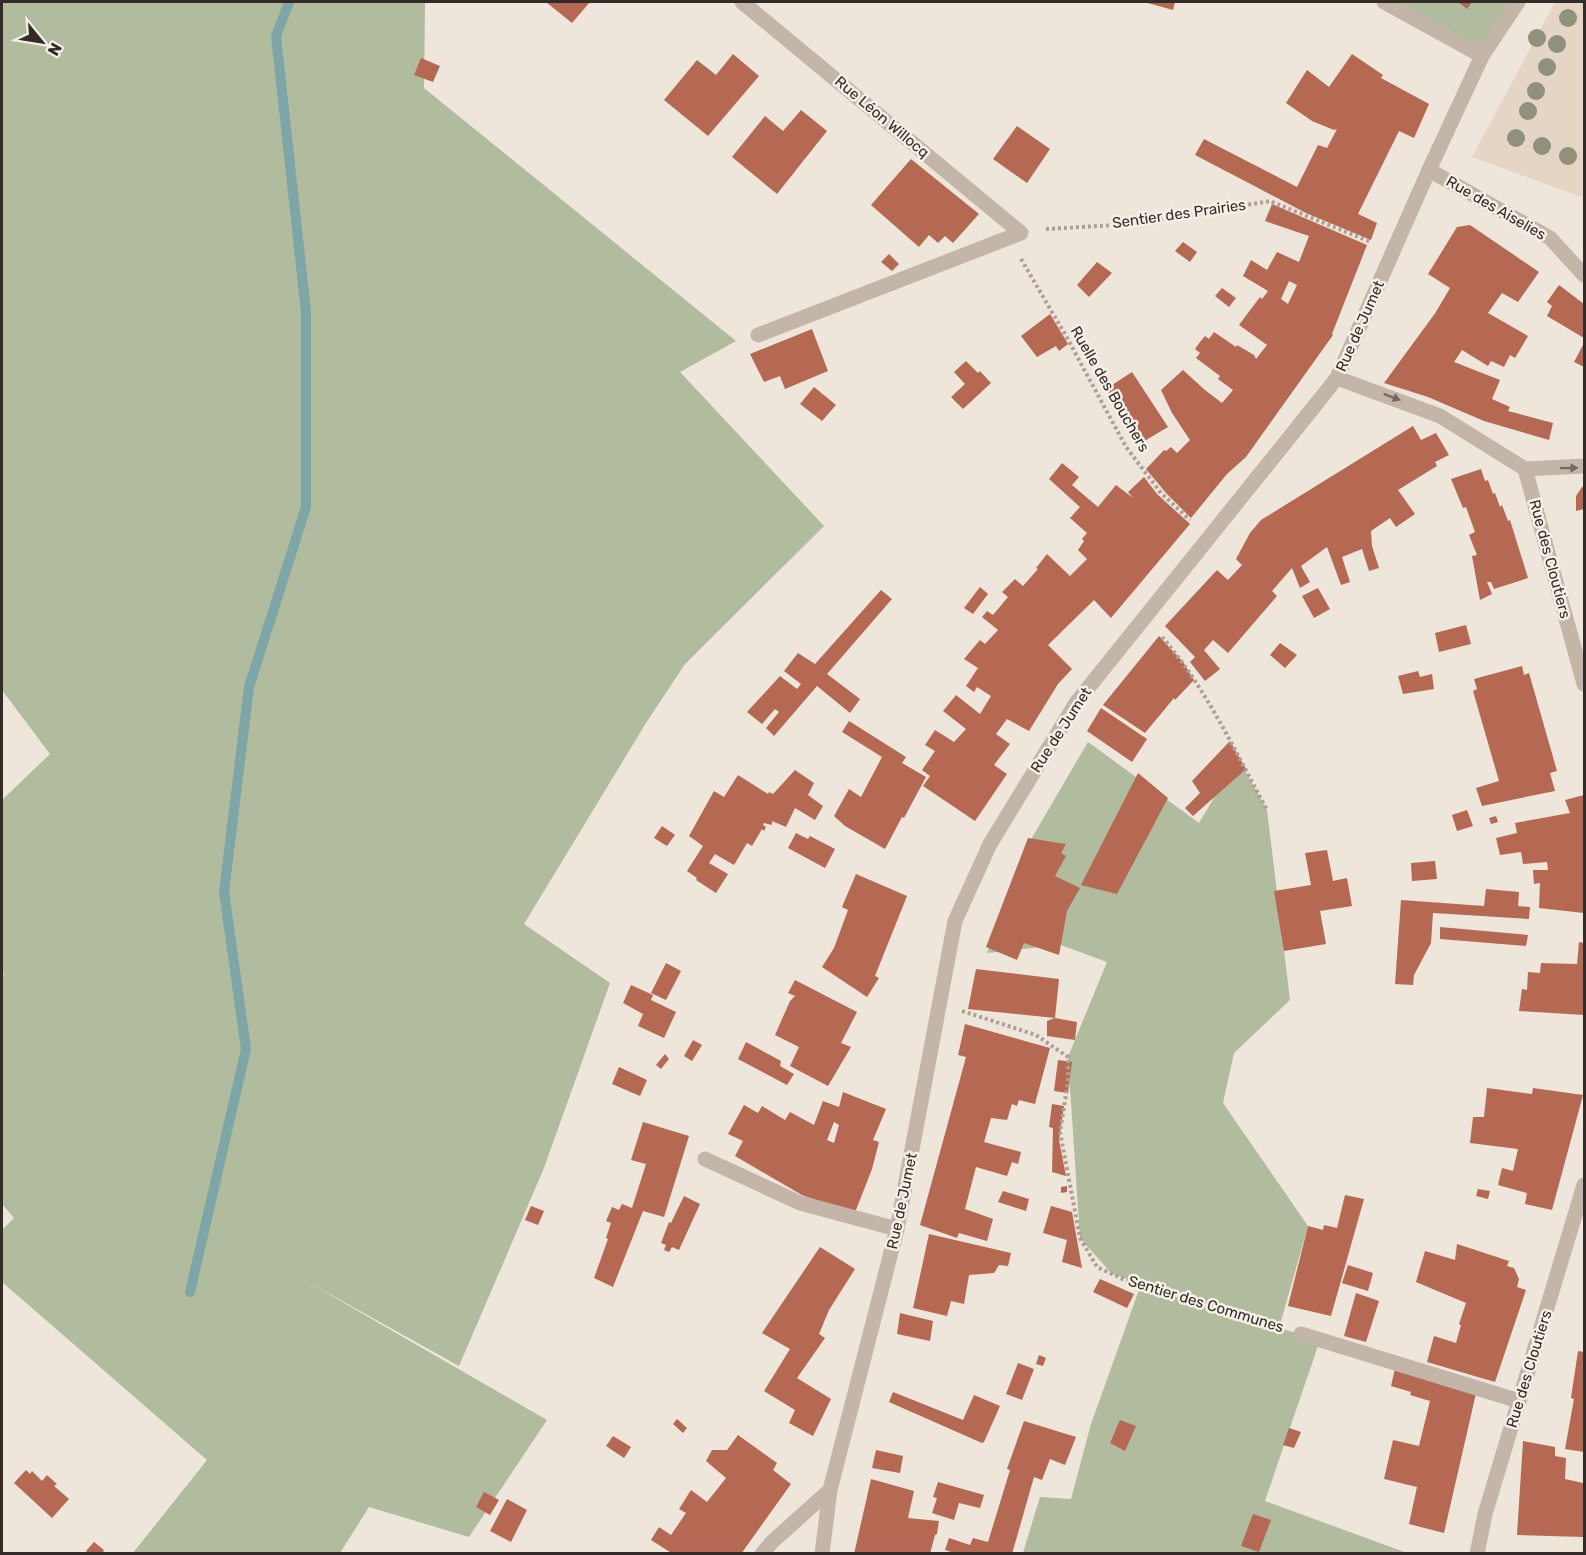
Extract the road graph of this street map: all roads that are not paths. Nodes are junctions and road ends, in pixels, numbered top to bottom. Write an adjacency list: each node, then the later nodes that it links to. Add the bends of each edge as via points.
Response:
1 (742, 2): 7 (street, Rue Léon Willocq, via 1015,236)
2 (1384, 2): 4 (street)
3 (1518, 2): 4 (street, Rue de Jumet)
4 (1482, 56): 5 (street, Rue de Jumet)
5 (1429, 170): 6 (street, Rue des Aiselies, via 1550,238); 8 (street, Rue de Jumet)
6 (1584, 274)
7 (758, 335)
8 (1337, 378): 10 (street, one-way to 10, via 1440,416); 14 (street, Rue de Jumet, via 1076,703 990,844 955,921)
9 (1584, 466): 10 (street, one-way to 9)
10 (1525, 469): 11 (street, Rue des Cloutiers)
11 (1584, 684)
12 (705, 1159): 14 (street, via 800,1203)
13 (1584, 1185): 16 (street, Rue des Cloutiers)
14 (897, 1229): 17 (street, Rue de Jumet)
15 (1300, 1334): 16 (street, Sentier des Communes)
16 (1519, 1401): 20 (street, Rue des Cloutiers)
17 (830, 1491): 18 (street); 19 (street, Rue de Jumet)
18 (762, 1554)
19 (822, 1554)
20 (1477, 1554)

